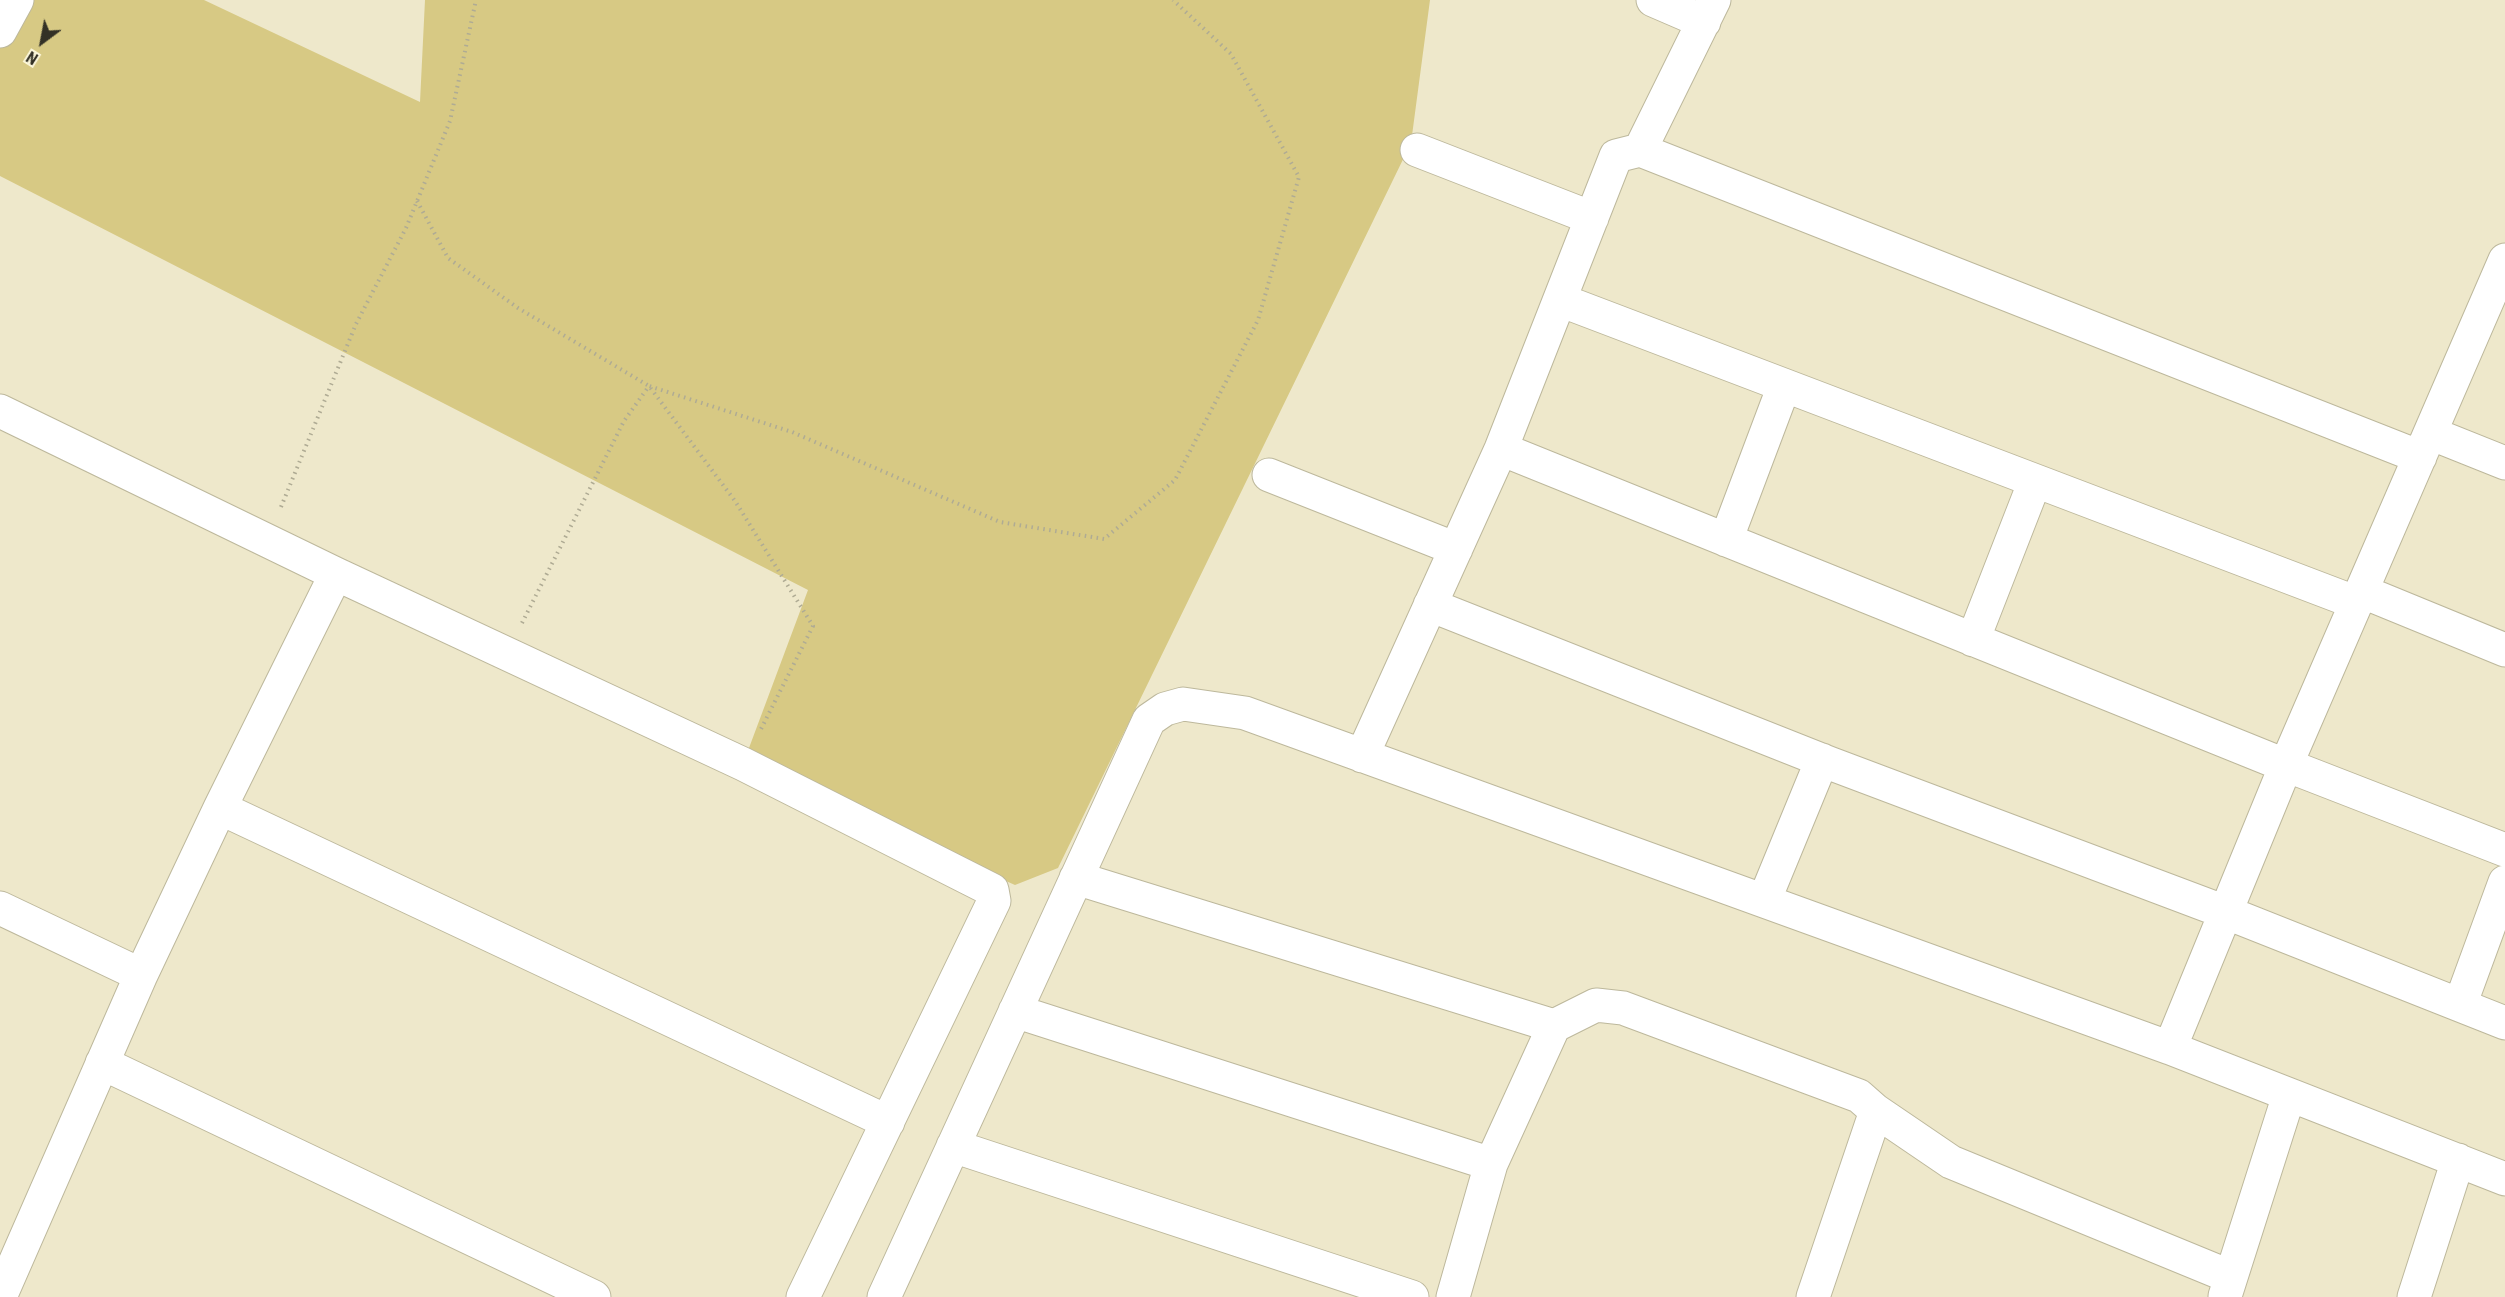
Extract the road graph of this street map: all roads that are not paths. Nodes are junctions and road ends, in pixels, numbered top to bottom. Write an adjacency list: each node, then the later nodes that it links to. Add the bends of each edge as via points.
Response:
1 (17, 0): 4 (street)
2 (1653, 0): 3 (street)
3 (1709, 11): 6 (street)
4 (0, 31)
5 (1417, 150): 7 (street)
6 (1640, 150): 7 (street, via 1617,156); 12 (street)
7 (1592, 218): 9 (street)
8 (2505, 260): 12 (street)
9 (1560, 300): 10 (street); 13 (street)
10 (1784, 386): 16 (street); 17 (street)
11 (0, 411): 19 (street)
12 (2425, 445): 14 (street); 20 (street)
13 (1501, 449): 17 (street); 18 (street)
14 (2505, 463)
15 (1269, 475): 18 (street)
16 (2036, 481): 20 (street); 22 (street)
17 (1726, 540): 22 (street)
18 (1456, 549): 21 (street)
19 (336, 574): 27 (street); 43 (street, via 743,764 992,890 994,902)
20 (2359, 597): 23 (street); 26 (street)
21 (1430, 605): 24 (street); 25 (street)
22 (1973, 640): 26 (street)
23 (2505, 650)
24 (1362, 756): 29 (street, via 1245,713 1183,704 1165,709 1149,720); 31 (street)
25 (1822, 760): 31 (street); 33 (street)
26 (2286, 766): 28 (street); 33 (street)
27 (220, 808): 34 (street); 43 (street)
28 (2505, 850)
29 (1076, 878): 36 (street); 38 (street)
30 (2505, 882): 35 (street)
31 (1764, 901): 39 (street)
32 (0, 908): 34 (street)
33 (2225, 912): 35 (street); 39 (street)
34 (141, 975): 40 (street)
35 (2460, 1005): 37 (street)
36 (1015, 1011): 44 (street); 46 (street)
37 (2505, 1023)
38 (1554, 1026): 42 (street, via 1596,1005 1623,1008 1859,1096); 46 (street)
39 (2170, 1048): 41 (street)
40 (102, 1063): 49 (street); 50 (street)
41 (2289, 1095): 45 (street); 48 (street)
42 (1876, 1111): 48 (street, via 1951,1162); 55 (street)
43 (888, 1122): 51 (street)
44 (953, 1146): 52 (street); 53 (street)
45 (2458, 1160): 47 (street); 56 (street)
46 (1491, 1164): 54 (street)
47 (2505, 1179)
48 (2228, 1287)
49 (0, 1297)
50 (594, 1297)
51 (803, 1297)
52 (884, 1297)
53 (1412, 1297)
54 (1453, 1297)
55 (1813, 1297)
56 (2414, 1297)

